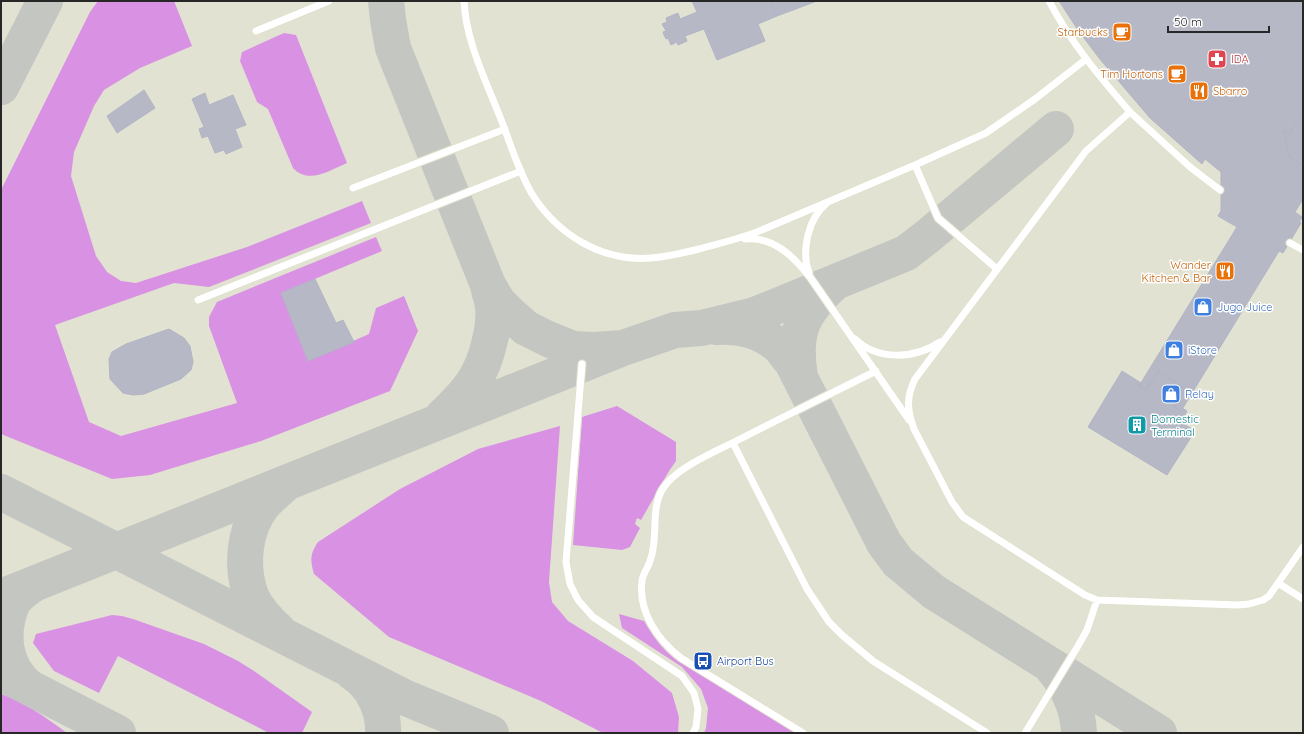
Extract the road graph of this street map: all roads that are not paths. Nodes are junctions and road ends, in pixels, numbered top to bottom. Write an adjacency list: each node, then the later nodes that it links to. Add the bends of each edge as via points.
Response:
1 (329, 1): 4 (lane)
2 (464, 1): 7 (lane, via 470,39)
3 (1049, 1): 5 (lane, via 1060,23)
4 (256, 31)
5 (1086, 60): 6 (lane); 8 (lane, via 986,133)
6 (1130, 112): 11 (lane, via 1190,167); 16 (lane, via 1086,151)
7 (505, 129): 9 (lane); 10 (lane)
8 (915, 165): 12 (lane); 16 (lane, via 938,218)
9 (521, 171): 13 (lane, via 532,194 561,229 583,244 609,255 636,259 666,257); 18 (lane)
10 (353, 188)
11 (1220, 190)
12 (833, 199): 13 (lane); 17 (lane, via 820,210 808,236 806,263)
13 (732, 240): 17 (lane, via 759,239 776,246 793,257)
14 (1290, 243): 15 (lane)
15 (1303, 250)
16 (997, 270): 20 (lane)
17 (810, 277): 19 (lane)
18 (198, 300)
19 (848, 332): 20 (lane, via 857,341 890,355 922,352); 22 (lane)
20 (946, 337): 23 (lane, via 911,388 908,405)
21 (582, 364): 29 (lane, via 566,562 570,584 578,600 593,617 682,676 694,692 698,709)
22 (876, 371): 23 (lane); 24 (lane)
23 (914, 429): 27 (lane, via 952,502 963,517 1085,595)
24 (733, 443): 30 (lane, via 681,470 661,491 657,504 652,555 642,580 642,598 648,620 655,632 672,650 687,662); 31 (lane, via 807,589 829,622 873,661)
25 (1303, 547): 26 (lane)
26 (1278, 584): 27 (lane, via 1263,600 1238,605); 28 (lane)
27 (1097, 600): 32 (lane, via 1087,630)
28 (1303, 600)
29 (693, 733)
30 (803, 733)
31 (987, 733)
32 (1025, 733)

